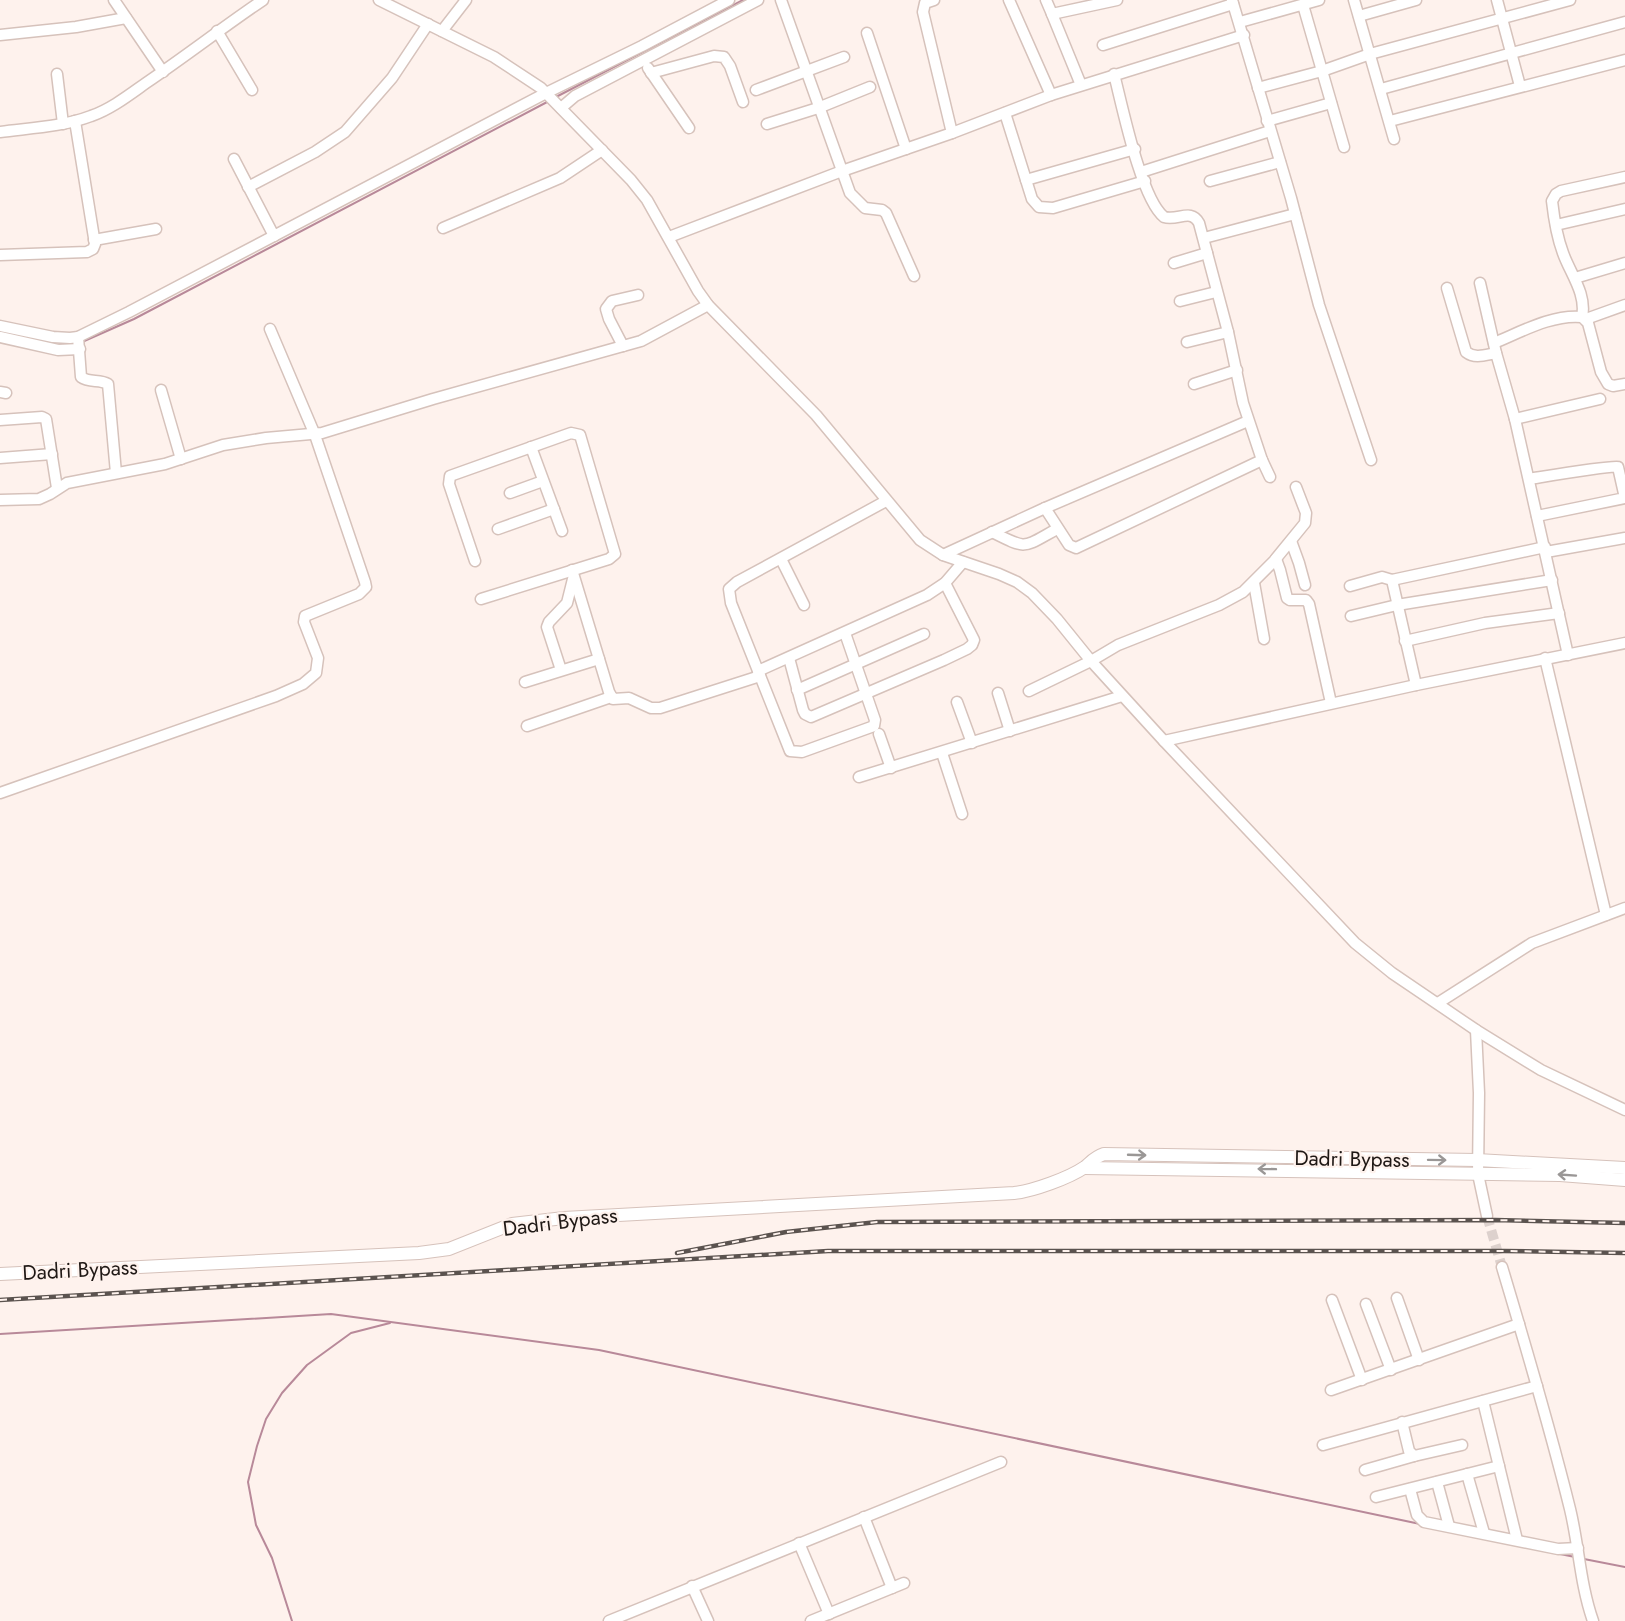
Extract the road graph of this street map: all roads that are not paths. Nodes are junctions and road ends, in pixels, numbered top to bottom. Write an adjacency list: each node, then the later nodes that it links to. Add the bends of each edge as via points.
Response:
1 (114, 0): 21 (street)
2 (263, 0): 26 (street)
3 (379, 0): 25 (street)
4 (466, 0): 27 (street)
5 (729, 0): 51 (street, via 642,46)
6 (758, 0): 35 (street)
7 (781, 0): 37 (street)
8 (934, 0): 63 (street, via 925,3 923,12)
9 (1009, 0): 50 (street)
10 (1046, 0): 19 (street)
11 (1116, 0): 19 (street)
12 (1319, 0): 18 (street)
13 (1354, 0): 20 (street)
14 (1416, 0): 20 (street)
15 (1497, 0): 22 (street)
16 (1570, 0): 22 (street)
17 (1233, 2): 23 (street); 31 (street)
18 (1303, 5): 23 (street); 38 (street)
19 (1052, 14): 43 (street)
20 (1359, 16): 33 (street)
21 (126, 18): 29 (street); 39 (street)
22 (1502, 19): 32 (street); 33 (street)
23 (1240, 22): 30 (street)
24 (1625, 22): 32 (street)
25 (428, 24): 27 (street); 76 (street, via 392,78 345,132)
26 (217, 31): 39 (street); 48 (street)
27 (442, 31): 51 (street, via 522,73)
28 (867, 33): 66 (street)
29 (0, 35)
30 (1244, 35): 42 (street); 46 (street)
31 (1102, 45)
32 (1511, 52): 44 (street); 47 (street)
33 (1370, 54): 38 (street); 47 (street)
34 (844, 57): 37 (street)
35 (643, 60): 40 (street); 51 (street, via 575,96)
36 (1625, 60): 44 (street)
37 (807, 70): 49 (street); 54 (street)
38 (1322, 71): 46 (street); 53 (street)
39 (162, 72): 56 (street, via 106,109)
40 (651, 73): 52 (street, via 714,56 724,57); 62 (street)
41 (57, 74): 58 (street)
42 (1114, 74): 43 (street); 67 (street)
43 (1081, 85): 50 (street)
44 (1520, 86): 57 (street)
45 (870, 87): 54 (street)
46 (1258, 88): 60 (street)
47 (1381, 89): 57 (street)
48 (252, 90)
49 (756, 90)
50 (1051, 95): 55 (street)
51 (554, 101): 68 (street); 82 (street)
52 (743, 102)
53 (1330, 103): 60 (street); 65 (street)
54 (818, 108): 59 (street); 71 (street)
55 (1005, 113): 63 (street); 74 (street)
56 (75, 121): 58 (street); 85 (street)
57 (1390, 121): 64 (street)
58 (63, 124): 61 (street)
59 (767, 124)
60 (1269, 126): 70 (street); 72 (street)
61 (1, 128)
62 (688, 128)
63 (952, 134): 66 (street)
64 (1394, 139)
65 (1344, 147)
66 (906, 149): 71 (street)
67 (1135, 149): 72 (street); 74 (street)
68 (602, 150): 80 (street, via 560,178); 83 (street, via 631,180)
69 (234, 159): 76 (street)
70 (1280, 162): 75 (street); 78 (street)
71 (842, 171): 83 (street); 90 (street, via 854,199 869,209 886,213)
72 (1143, 176): 74 (street, via 1045,209 1032,199); 84 (street, via 1160,214 1169,218 1194,216)
73 (1625, 177): 79 (street, via 1556,194 1552,201)
74 (1026, 180)
75 (1210, 181)
76 (248, 187): 82 (street)
77 (1625, 209): 79 (street)
78 (1295, 214): 84 (street); 122 (street, via 1319,305)
79 (1556, 225): 91 (street)
80 (443, 228)
81 (156, 229): 85 (street)
82 (274, 236): 105 (street)
83 (669, 237): 97 (street)
84 (1204, 238): 86 (street)
85 (94, 240): 87 (street, via 93,249 87,252)
86 (1207, 253): 88 (street); 94 (street)
87 (0, 255)
88 (1174, 263)
89 (1625, 263): 91 (street)
90 (914, 276)
91 (1575, 278): 99 (street)
92 (1480, 283): 107 (street)
93 (1447, 288): 107 (street, via 1466,352 1479,356)
94 (1216, 292): 96 (street); 102 (street)
95 (638, 295): 106 (street, via 612,301 606,309)
96 (1180, 300)
97 (708, 305): 106 (street, via 641,341); 131 (street, via 816,415)
98 (1625, 305): 99 (street)
99 (1584, 318): 107 (street, via 1556,319); 110 (street, via 1605,380 1613,386)
100 (0, 326): 105 (street)
101 (270, 329): 116 (street)
102 (1228, 332): 104 (street); 108 (street)
103 (0, 337): 105 (street, via 58,350)
104 (1187, 342)
105 (79, 343): 123 (street, via 81,377 108,384)
106 (623, 346): 116 (street)
107 (1495, 348): 113 (street)
108 (1237, 370): 109 (street); 115 (street)
109 (1194, 384)
110 (1625, 384)
111 (161, 390): 120 (street)
112 (1600, 399): 113 (street)
113 (1515, 419): 125 (street)
114 (0, 420): 118 (street, via 45,417)
115 (1248, 421): 121 (street); 132 (street)
116 (315, 435): 120 (street, via 248,441); 190 (street, via 366,587 359,594 305,616 318,658 318,670 312,677 227,714)
117 (531, 447): 126 (street); 145 (street, via 448,479); 147 (street, via 571,433 580,435 615,551 609,559)
118 (52, 454): 119 (street); 128 (street)
119 (0, 458)
120 (181, 459): 123 (street)
121 (1262, 460): 124 (street); 136 (street, via 1079,547 1069,545)
122 (1371, 460)
123 (116, 473): 128 (street)
124 (1270, 477)
125 (1529, 479): 134 (street); 134 (street, via 1613,465 1621,473 1625,498)
126 (543, 481): 129 (street); 133 (street)
127 (1296, 487): 140 (street, via 1306,520)
128 (57, 488): 130 (street, via 39,499)
129 (510, 493)
130 (0, 500)
131 (886, 501): 142 (street, via 920,540); 143 (street)
132 (1045, 508): 136 (street); 138 (street)
133 (554, 509): 135 (street); 137 (street)
134 (1537, 516): 141 (street)
135 (498, 529)
136 (1057, 529): 138 (street, via 1025,546)
137 (562, 531)
138 (992, 532): 142 (street)
139 (1625, 538): 141 (street)
140 (1291, 541): 144 (street); 152 (street)
141 (1545, 549): 148 (street); 149 (street)
142 (943, 555): 146 (street)
143 (781, 559): 155 (street); 171 (street, via 737,582 728,592)
144 (1275, 559): 151 (street); 181 (street, via 1287,598 1306,600 1309,604)
145 (475, 561)
146 (963, 562): 150 (street); 168 (street, via 1017,582 1032,593)
147 (573, 572): 154 (street); 165 (street); 170 (street, via 567,603 547,627)
148 (1392, 580): 153 (street, via 1382,577); 156 (street)
149 (1552, 580): 156 (street); 157 (street)
150 (945, 583): 159 (street); 177 (street, via 972,635 972,645)
151 (1254, 583): 161 (street); 168 (street, via 1230,600 1118,645)
152 (1305, 585)
153 (1350, 586)
154 (481, 599)
155 (804, 605)
156 (1397, 605): 158 (street); 162 (street)
157 (1559, 613): 162 (street, via 1485,623); 164 (street)
158 (1351, 616)
159 (845, 633): 166 (street); 169 (street)
160 (924, 634): 169 (street)
161 (1264, 639)
162 (1405, 641): 173 (street)
163 (1625, 643): 164 (street)
164 (1568, 655): 167 (street)
165 (599, 658): 170 (street); 179 (street)
166 (789, 658): 171 (street); 174 (street)
167 (1545, 658): 173 (street); 193 (street)
168 (1091, 661): 175 (street); 178 (street)
169 (856, 663): 174 (street); 177 (street)
170 (561, 670): 172 (street)
171 (759, 673): 177 (street, via 787,748 794,752 874,726); 179 (street, via 655,708 631,698)
172 (525, 682)
173 (1416, 685): 181 (street)
174 (797, 690): 177 (street, via 805,714 811,717)
175 (1029, 691)
176 (998, 693): 183 (street)
177 (866, 694)
178 (1122, 696): 183 (street); 185 (street)
179 (611, 698): 182 (street)
180 (957, 702): 186 (street)
181 (1331, 703): 185 (street)
182 (527, 726)
183 (1010, 731): 186 (street)
184 (879, 734): 188 (street)
185 (1164, 741): 194 (street, via 1356,943)
186 (972, 743): 187 (street)
187 (942, 753): 188 (street); 191 (street)
188 (891, 768): 189 (street)
189 (859, 777)
190 (0, 793)
191 (962, 814)
192 (1625, 908): 193 (street)
193 (1606, 915): 194 (street, via 1532,943)
194 (1438, 1003): 195 (street)
195 (1476, 1030): 196 (street, via 1541,1070); 197 (street)
196 (1625, 1110)
197 (1477, 1160): 198 (main road, Dadri Bypass, one-way to 197, via 1104,1154); 199 (main road, Dadri Bypass); 200 (street)
198 (1084, 1168): 200 (main road, Dadri Bypass, one-way to 198); 204 (main road, Dadri Bypass, via 1035,1189 1014,1193 512,1224 438,1252)
199 (1625, 1168)
200 (1478, 1174): 201 (main road, Dadri Bypass, one-way to 200); 202 (street)
201 (1625, 1180)
202 (1487, 1216)
203 (1502, 1267): 208 (street)
204 (0, 1274)
205 (1397, 1298): 209 (street)
206 (1332, 1300): 211 (street)
207 (1366, 1304): 210 (street)
208 (1519, 1323): 209 (street); 212 (street)
209 (1419, 1360): 210 (street)
210 (1391, 1370): 211 (street)
211 (1362, 1380): 213 (street)
212 (1537, 1386): 214 (street); 231 (street)
213 (1331, 1390)
214 (1483, 1401): 215 (street); 220 (street)
215 (1402, 1422): 216 (street); 218 (street, via 1409,1451)
216 (1323, 1445)
217 (1462, 1445): 218 (street)
218 (1414, 1456): 221 (street)
219 (1002, 1462): 226 (street)
220 (1499, 1466): 222 (street); 229 (street)
221 (1365, 1470)
222 (1467, 1474): 223 (street); 228 (street)
223 (1437, 1482): 224 (street); 227 (street)
224 (1410, 1489): 225 (street); 227 (street, via 1418,1518)
225 (1376, 1497)
226 (864, 1517): 230 (street); 234 (street)
227 (1449, 1526): 228 (street)
228 (1484, 1533): 229 (street)
229 (1517, 1540): 231 (street)
230 (799, 1544): 233 (street); 235 (street)
231 (1578, 1551): 239 (street, via 1583,1590)
232 (904, 1583): 234 (street)
233 (692, 1586): 236 (street); 237 (street)
234 (892, 1588): 235 (street)
235 (829, 1614): 238 (street)
236 (609, 1621)
237 (708, 1621)
238 (811, 1621)
239 (1593, 1621)

